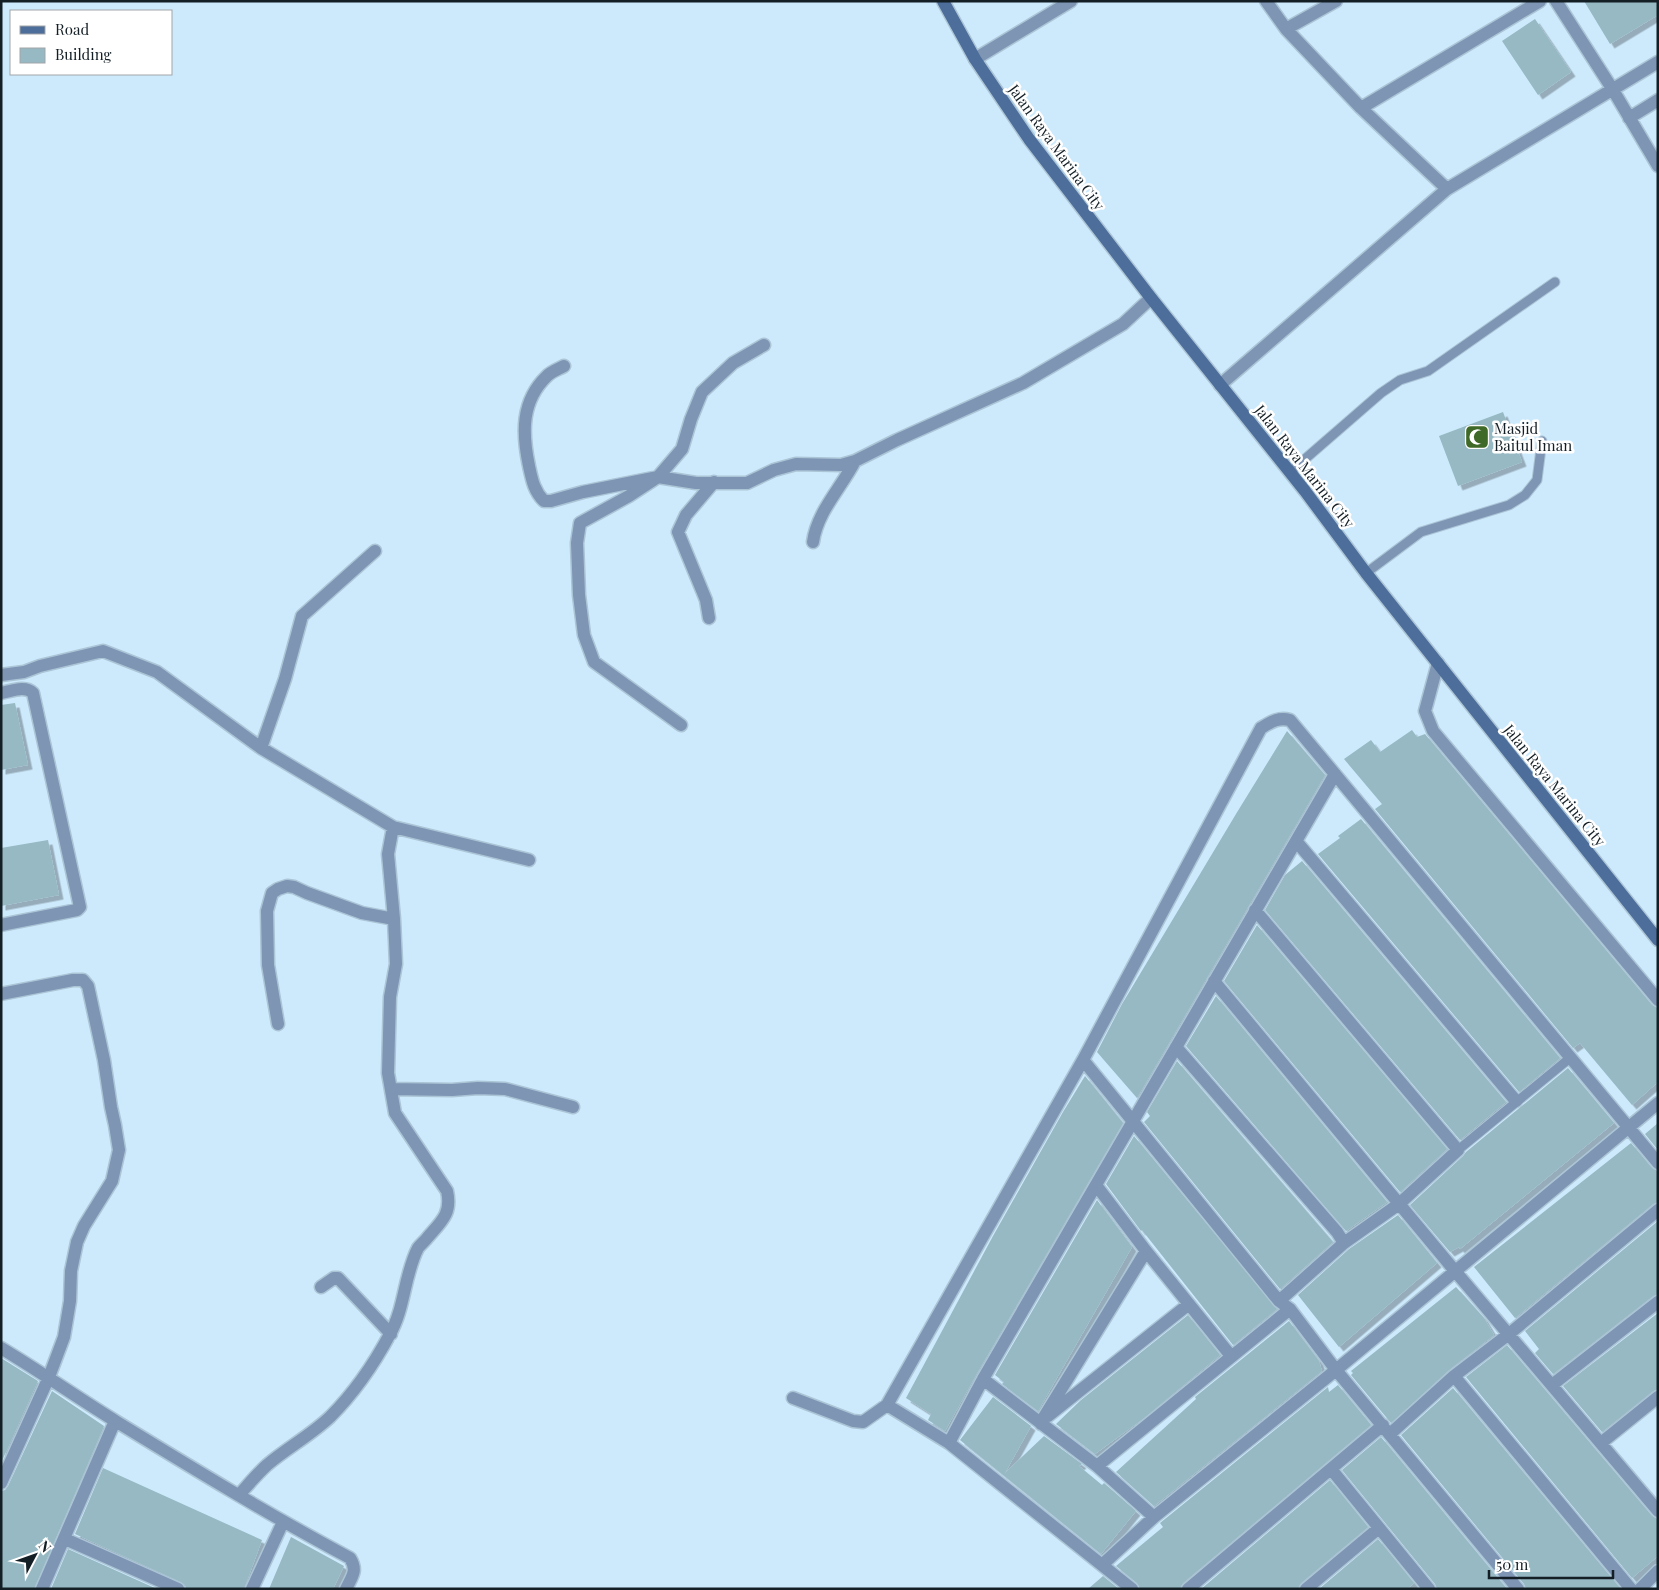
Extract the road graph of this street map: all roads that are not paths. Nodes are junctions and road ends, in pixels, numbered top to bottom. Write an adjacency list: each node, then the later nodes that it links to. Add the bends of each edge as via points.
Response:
1 (943, 1): 8 (main road, Jalan Raya Marina City)
2 (1070, 1): 8 (street)
3 (1266, 1): 7 (street)
4 (1336, 1): 7 (street)
5 (1540, 1): 12 (street)
6 (1556, 1): 10 (street)
7 (1286, 29): 12 (street)
8 (975, 59): 17 (main road, Jalan Raya Marina City, via 1029,139)
9 (1658, 62): 10 (street)
10 (1612, 90): 13 (street); 15 (street)
11 (1658, 100): 13 (street)
12 (1360, 108): 15 (street)
13 (1629, 118): 14 (street)
14 (1658, 166)
15 (1447, 190): 20 (street)
16 (1556, 282): 23 (lane, via 1428,371 1400,380 1381,393)
17 (1151, 298): 20 (main road, Jalan Raya Marina City); 22 (street, via 1123,324 1023,383)
18 (764, 345): 24 (street, via 733,363 702,392 682,449)
19 (564, 366): 24 (street, via 548,375 532,394 524,423 524,446 537,494 544,501 551,501)
20 (1220, 384): 23 (main road, Jalan Raya Marina City)
21 (1542, 442): 28 (lane, via 1537,480 1525,495 1509,505 1421,532)
22 (855, 461): 25 (street, via 841,465 796,464 747,482); 26 (street, via 820,516)
23 (1290, 472): 28 (main road, Jalan Raya Marina City)
24 (658, 477): 25 (street); 33 (street, via 580,523 577,544 579,595 584,635 594,662)
25 (714, 482): 29 (street, via 686,515 678,532 706,600)
26 (813, 542)
27 (375, 551): 34 (street, via 302,616)
28 (1366, 573): 30 (main road, Jalan Raya Marina City)
29 (708, 618)
30 (1438, 663): 42 (main road, Jalan Raya Marina City); 45 (street, via 1425,711 1433,731)
31 (1, 675): 34 (street, via 103,651 157,672)
32 (1, 693): 41 (street, via 24,688 33,693 80,907)
33 (681, 725)
34 (261, 748): 36 (street)
35 (1335, 774): 37 (street); 48 (street); 49 (street, via 1290,720 1274,720 1261,728)
36 (393, 827): 38 (street); 40 (street, via 388,854)
37 (1296, 841): 39 (street); 51 (street)
38 (529, 860)
39 (1255, 910): 43 (street); 56 (street)
40 (394, 918): 46 (street, via 362,913 294,887 287,886 272,893 267,911 268,965); 50 (street, via 396,964 388,1033)
41 (1, 925)
42 (1658, 940)
43 (1214, 981): 47 (street); 59 (street)
44 (1, 994): 74 (street, via 73,980 83,980 88,986 119,1150 112,1181 77,1242 64,1337)
45 (1658, 1000)
46 (278, 1024)
47 (1176, 1047): 54 (street); 61 (street)
48 (1570, 1058): 51 (lane); 55 (street)
49 (1083, 1060): 54 (street); 79 (street)
50 (391, 1089): 53 (street, via 505,1089); 68 (street, via 395,1113 447,1191 449,1200 442,1220 419,1246)
51 (1516, 1102): 56 (lane)
52 (1658, 1103): 55 (street)
53 (573, 1107)
54 (1133, 1121): 58 (street); 67 (street)
55 (1628, 1128): 57 (street); 63 (street)
56 (1458, 1150): 59 (street)
57 (1658, 1163)
58 (1096, 1185): 62 (street); 75 (street)
59 (1399, 1204): 61 (street); 63 (street)
60 (1658, 1210): 69 (street)
61 (1344, 1243): 67 (street)
62 (1146, 1250): 66 (street); 81 (street)
63 (1455, 1271): 69 (street); 72 (street)
64 (321, 1287): 68 (street, via 338,1278)
65 (1658, 1302): 76 (street)
66 (1189, 1304): 71 (street); 81 (street)
67 (1285, 1305): 71 (street); 72 (street)
68 (391, 1334): 88 (street, via 348,1398 330,1417 267,1464)
69 (1509, 1334): 73 (street); 76 (street)
70 (1, 1348): 74 (street)
71 (1231, 1356): 85 (street)
72 (1336, 1370): 82 (street); 90 (street)
73 (1454, 1376): 82 (street); 105 (street)
74 (49, 1377): 80 (street); 87 (street)
75 (983, 1379): 81 (street); 83 (street)
76 (1552, 1385): 84 (street)
77 (1658, 1397): 84 (street)
78 (793, 1398): 79 (street, via 863,1422)
79 (887, 1405): 83 (street)
80 (115, 1421): 88 (street); 93 (street)
81 (1041, 1423): 85 (street)
82 (1386, 1430): 86 (street); 104 (street)
83 (949, 1443): 94 (street)
84 (1601, 1443): 89 (street)
85 (1097, 1466): 90 (street)
86 (1331, 1469): 92 (street); 102 (street)
87 (1, 1483)
88 (238, 1495): 91 (street)
89 (1658, 1512)
90 (1154, 1517): 94 (street)
91 (283, 1522): 99 (street); 100 (street, via 350,1558 355,1566)
92 (1379, 1528): 96 (street); 103 (street)
93 (65, 1539): 97 (street); 98 (street)
94 (1102, 1565): 101 (street)
95 (1658, 1572): 106 (street)
96 (1423, 1586)
97 (42, 1589)
98 (178, 1589)
99 (252, 1589)
100 (346, 1589)
101 (1132, 1589)
102 (1188, 1589)
103 (1306, 1589)
104 (1518, 1589)
105 (1631, 1589)
106 (1640, 1589)

